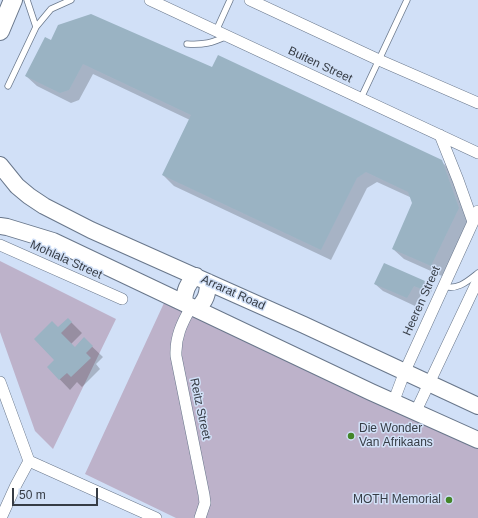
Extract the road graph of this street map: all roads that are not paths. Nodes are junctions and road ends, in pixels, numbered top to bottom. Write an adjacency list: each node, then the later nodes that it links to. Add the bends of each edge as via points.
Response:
1 (13, 0): 9 (main road)
2 (27, 0): 8 (lane)
3 (71, 0): 8 (lane, via 51,9)
4 (150, 0): 10 (street, Buiten Street)
5 (230, 0): 10 (lane)
6 (250, 0): 13 (street)
7 (407, 0): 13 (lane)
8 (36, 27): 14 (lane)
9 (0, 31)
10 (216, 31): 11 (street, Buiten Street)
11 (228, 36): 12 (lane, via 212,43); 15 (street, Buiten Street)
12 (187, 44)
13 (379, 60): 15 (lane); 16 (street)
14 (8, 86)
15 (361, 98): 17 (street, Buiten Street)
16 (478, 103)
17 (440, 135): 18 (street, Buiten Street); 21 (street)
18 (478, 153)
19 (0, 165): 25 (street, Arrarat Road, via 17,186 44,206 91,230)
20 (478, 211): 21 (street, Heeren Street)
21 (473, 222): 27 (street, Heeren Street)
22 (0, 226): 29 (street, via 53,241)
23 (0, 245): 28 (street, Mohlala Street)
24 (478, 273): 27 (lane, via 457,287)
25 (202, 279): 29 (street, via 191,280 188,284 185,292); 30 (street, Arrarat Road)
26 (478, 280): 32 (street)
27 (443, 286): 30 (street, Heeren Street)
28 (122, 299)
29 (190, 306): 33 (street); 40 (street, Reitz Street, via 176,341 176,356 204,495 205,503)
30 (405, 371): 32 (street, Arrarat Road); 33 (street, Heeren Street)
31 (0, 382): 37 (street)
32 (429, 382): 34 (street, Arrarat Road); 35 (street)
33 (393, 403): 35 (street)
34 (478, 406)
35 (415, 413): 36 (street)
36 (478, 440)
37 (30, 461): 38 (street); 39 (street)
38 (1, 518)
39 (156, 518)
40 (200, 518)

